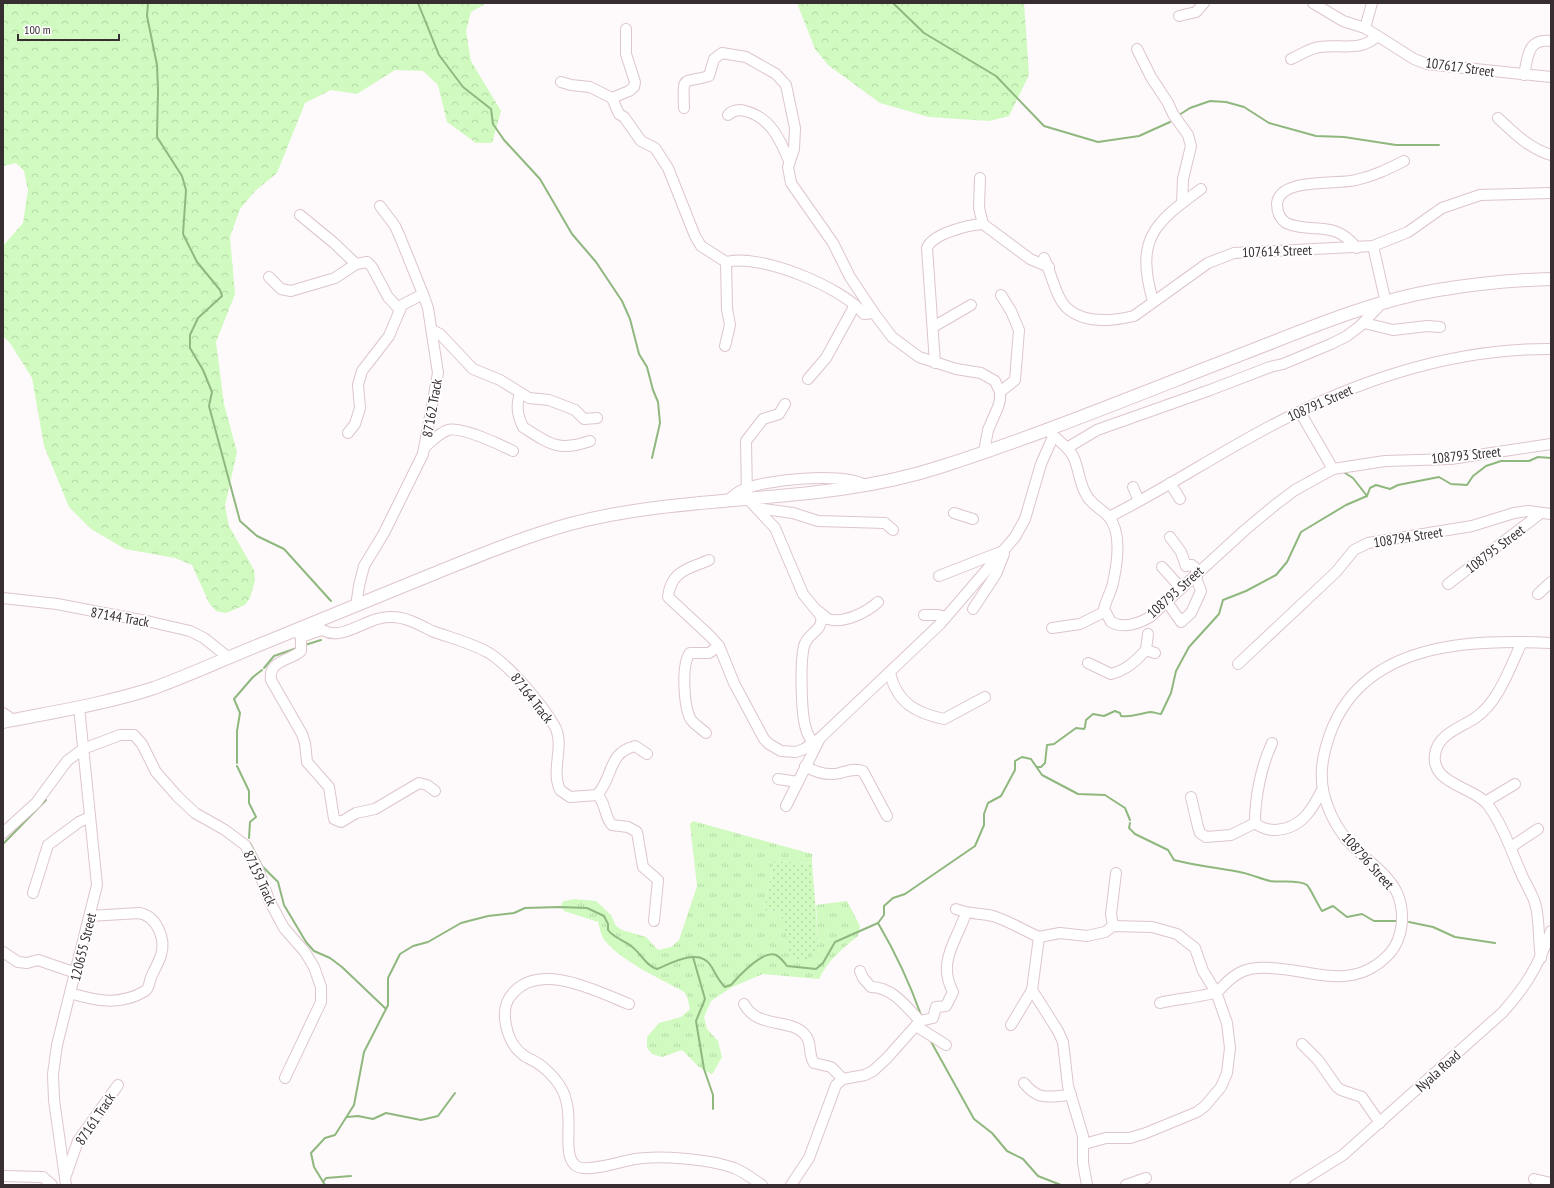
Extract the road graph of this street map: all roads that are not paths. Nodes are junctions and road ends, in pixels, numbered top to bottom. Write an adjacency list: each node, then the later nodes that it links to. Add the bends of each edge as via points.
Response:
1 (1204, 3): 4 (street, via 1196,12)
2 (1313, 3): 5 (street, 107617 Street, via 1343,21)
3 (1372, 3): 5 (street)
4 (1179, 16)
5 (1365, 28): 7 (street, 107617 Street)
6 (626, 29): 14 (street, via 626,54 633,72 634,87)
7 (1378, 36): 10 (street, via 1371,42 1361,45 1320,47); 11 (street, 107617 Street, via 1414,59 1427,64)
8 (1551, 41): 11 (street, via 1538,41 1533,45 1528,54)
9 (1137, 49): 24 (street, via 1151,77 1191,141 1183,179)
10 (1291, 59)
11 (1524, 75): 12 (street, 107617 Street)
12 (1551, 77)
13 (561, 82): 14 (street, via 590,87)
14 (612, 98): 30 (street, via 619,114 641,141 655,148 668,168 698,243)
15 (684, 108): 19 (street, via 685,82 709,76 714,59 718,55 729,53 746,57 776,74 786,85 795,128 794,149)
16 (728, 114): 19 (street, via 741,110 766,121 775,131)
17 (1498, 118): 18 (street, via 1524,141)
18 (1551, 156)
19 (789, 161): 41 (street, via 791,183 795,191 833,243 850,277)
20 (1404, 161): 29 (street, via 1374,176 1348,182 1293,187 1284,191 1279,198 1278,211 1286,223 1338,232 1348,237)
21 (980, 178): 27 (street, via 979,208)
22 (1202, 189): 24 (street)
23 (1551, 193): 28 (street, 107614 Street, via 1480,195 1442,208 1408,232)
24 (1182, 203): 36 (street, via 1167,214 1150,240 1146,255)
25 (380, 206): 34 (street, 87162 Track, via 395,226)
26 (300, 215): 31 (street)
27 (983, 224): 36 (street, 107614 Street, via 1030,260 1046,262 1068,308 1088,318 1110,320 1134,316); 43 (street, via 966,226 928,245)
28 (1373, 246): 29 (street, 107614 Street); 37 (street)
29 (1357, 248): 36 (street, 107614 Street, via 1234,253 1208,263)
30 (726, 262): 38 (street, via 734,260 771,265 842,294); 46 (street, via 730,325)
31 (356, 264): 32 (street, via 335,278 291,291 281,289); 40 (street, via 370,264 385,291)
32 (269, 277)
33 (1551, 279): 37 (main road, via 1435,290)
34 (423, 294): 40 (street, via 405,302); 45 (street, 87162 Track)
35 (1001, 294): 50 (street, via 1019,330 1015,380)
36 (1153, 301)
37 (1384, 303): 42 (street); 56 (main road, via 1329,320)
38 (855, 305): 41 (street, via 864,314); 49 (street, via 826,358)
39 (971, 305): 43 (street)
40 (400, 310): 55 (street, via 387,339 362,371 358,385 361,400 359,412 355,424)
41 (874, 313): 48 (street, via 902,346 918,357)
42 (1364, 323): 44 (street, via 1393,330); 60 (street, via 1347,336 1283,364 1097,430)
43 (933, 327): 48 (street)
44 (1440, 327)
45 (432, 330): 51 (street, via 440,334 473,369 500,380); 59 (street, 87162 Track, via 438,373 428,420)
46 (725, 346)
47 (1551, 349): 53 (street, 108791 Street, via 1499,352 1432,364 1359,386)
48 (935, 363): 50 (street, via 981,373 995,381)
49 (808, 379)
50 (1000, 392): 62 (street)
51 (520, 393): 54 (street, via 532,399 549,400 575,410 584,419); 57 (street, via 517,412 523,427 560,446 568,447)
52 (785, 404): 66 (street, via 779,414 760,421 747,438)
53 (1300, 412): 63 (street); 64 (street, 108791 Street)
54 (597, 418)
55 (348, 433)
56 (1050, 433): 60 (street); 62 (main road); 76 (street, via 1025,518 1015,537)
57 (590, 440)
58 (1551, 444): 63 (street, 108793 Street, via 1451,459 1385,461)
59 (426, 447): 61 (street, via 439,435 453,429); 88 (street, 87162 Track, via 418,467 364,566)
60 (1067, 448): 72 (street, via 1075,460 1084,492 1098,509)
61 (513, 451)
62 (984, 452): 66 (main road, via 937,468 865,485)
63 (1333, 470): 79 (street, 108793 Street, via 1295,490 1275,505)
64 (1170, 483): 67 (street); 68 (street, 108791 Street)
65 (1133, 487): 68 (street)
66 (747, 494): 69 (street); 88 (main road, via 728,500 649,509 573,524 509,544)
67 (1180, 499)
68 (1139, 501): 72 (street, 108791 Street)
69 (757, 508): 74 (street, via 792,513 818,521 885,523); 90 (street, via 775,528 803,594)
70 (1546, 513): 82 (street, 108795 Street); 103 (street, 108794 Street, via 1514,513 1472,526 1361,546)
71 (954, 514): 73 (street)
72 (1109, 517): 91 (street, via 1116,536 1115,567 1113,584)
73 (973, 519)
74 (893, 530)
75 (1170, 537): 79 (street, via 1181,552 1186,566 1192,565)
76 (1004, 550): 80 (street); 89 (street, via 996,574); 93 (street)
77 (709, 560): 100 (street, via 680,571 668,597)
78 (1162, 567): 83 (street)
79 (1197, 573): 83 (street, 108793 Street); 87 (street, via 1202,591 1191,613 1181,622)
80 (939, 576)
81 (1551, 582): 84 (street)
82 (1448, 584)
83 (1181, 588): 87 (street, 108793 Street)
84 (1538, 594)
85 (3, 598): 101 (street, 87144 Track, via 57,604 190,632 204,638)
86 (878, 602): 90 (street, via 870,609 844,619 829,619)
87 (1167, 602): 91 (street, 108793 Street, via 1150,617 1132,624 1114,624)
88 (356, 606): 94 (main road)
89 (972, 609)
90 (817, 610): 109 (street, via 822,622 804,646 802,678 805,726)
91 (1104, 612): 95 (street, via 1080,624)
92 (924, 615): 93 (street)
93 (946, 617): 104 (street)
94 (317, 626): 96 (main road); 119 (street, 87164 Track, via 330,633 346,632 380,618 401,618 488,653 508,668 554,724 558,740 556,775 560,790 570,797)
95 (1052, 628)
96 (298, 634): 101 (main road); 118 (street, via 302,644 300,652 274,666 271,680 302,734 307,762 329,787 335,820 343,821 356,813 375,809 419,783)
97 (1148, 634): 102 (street, via 1151,652 1122,671 1111,674)
98 (1522, 642): 99 (street, 108796 Street); 117 (street, 108796 Street, via 1477,643 1426,651 1405,657 1380,671 1355,693 1333,725 1320,772); 121 (street, via 1505,679 1490,702 1475,718 1443,739 1436,751 1436,765 1444,777)
99 (1551, 643)
100 (718, 646): 108 (street, via 709,653 690,653 685,666 690,719); 109 (street, via 756,728 769,744 788,752 804,749)
101 (229, 658): 106 (main road, via 153,688)
102 (1088, 663)
103 (1238, 664)
104 (890, 673): 105 (street, via 896,691 904,701 914,709 944,719); 109 (street)
105 (985, 697)
106 (79, 707): 107 (main road); 111 (street, 120655 Street)
107 (6, 718)
108 (706, 733)
109 (817, 740): 113 (street)
110 (1272, 743): 125 (street, via 1257,799)
111 (83, 749): 124 (street, 120655 Street); 127 (street, via 67,761 36,803); 152 (street, 87159 Track, via 120,735 134,735 142,744 156,772 177,796 195,813 245,845 258,869 269,900 284,928 305,952 314,967 321,987 319,1007)
112 (647, 754): 119 (street, via 635,746 622,751 614,761 606,783)
113 (806, 766): 115 (street); 123 (street, via 819,773 859,769 863,771)
114 (778, 779): 115 (street)
115 (798, 782): 122 (street)
116 (1515, 784): 121 (street)
117 (1322, 790): 125 (street, via 1308,814 1295,826 1270,830); 143 (street, 108796 Street, via 1332,817 1347,840 1393,886 1398,897 1402,920 1397,941 1384,958 1365,970 1347,976 1308,974 1269,967 1255,968 1236,974)
118 (435, 791)
119 (598, 795): 134 (street, via 612,825 628,826 636,832 643,867 658,880)
120 (1191, 797): 125 (street, via 1200,833 1206,837 1231,835)
121 (1485, 802): 128 (street)
122 (786, 806)
123 (886, 816)
124 (90, 817): 130 (street, via 48,845); 133 (street, 120655 Street, via 98,878)
125 (1255, 823)
126 (1538, 829): 128 (street)
127 (3, 833)
128 (1511, 847): 139 (street, via 1535,904)
129 (1116, 873): 135 (street, via 1111,914)
130 (33, 893)
131 (956, 909): 132 (street)
132 (966, 913): 137 (street, via 992,916); 148 (street, via 946,962 946,980 953,992 946,1006 936,1007 933,1018)
133 (90, 916): 141 (street, 120655 Street); 144 (street, via 139,913 147,915 159,930 161,955 148,987 125,999 96,1001)
134 (654, 921)
135 (1113, 926): 137 (street, via 1105,932 1093,935 1060,933); 143 (street, via 1161,928 1183,937 1196,948 1206,977)
136 (1551, 931): 139 (street, Nyala Road)
137 (1039, 937): 142 (street)
138 (3, 952): 141 (street, via 18,962 38,960)
139 (1541, 958): 157 (street, Nyala Road, via 1522,991 1503,1012)
140 (860, 971): 148 (street, via 871,987 882,987 895,996)
141 (76, 973): 144 (street, 120655 Street)
142 (1032, 990): 149 (street); 156 (street, via 1063,1042)
143 (1216, 992): 145 (street); 158 (street, via 1227,1023 1230,1048 1227,1073 1214,1098 1197,1112 1146,1133 1130,1138 1106,1138)
144 (70, 993): 163 (street, 120655 Street, via 57,1045 53,1074 54,1100)
145 (1160, 1003)
146 (629, 1004): 167 (street, via 583,986 564,981 538,979 517,988 505,1004 510,1040 525,1056 544,1067 565,1094 569,1110 568,1151 574,1165 588,1169 637,1159 688,1159 735,1168)
147 (744, 1004): 153 (street, via 757,1017 803,1033 808,1039 814,1063 834,1069)
148 (921, 1024): 151 (street, via 932,1036); 153 (street, via 873,1070 865,1075)
149 (1011, 1026)
150 (1302, 1044): 157 (street, via 1318,1060 1337,1087 1362,1097)
151 (946, 1045)
152 (285, 1078)
153 (843, 1078): 168 (street, via 834,1090 806,1164)
154 (1024, 1083): 156 (street, via 1039,1096)
155 (118, 1085): 163 (street, 87161 Track, via 78,1141)
156 (1071, 1096): 158 (street)
157 (1380, 1123): 165 (street, Nyala Road)
158 (1084, 1144): 169 (street, via 1083,1162)
159 (3, 1176): 162 (street)
160 (1146, 1178): 170 (street)
161 (1534, 1179): 166 (street)
162 (25, 1181): 164 (street)
163 (66, 1181)
164 (49, 1182)
165 (1306, 1182): 171 (street, Nyala Road)
166 (1551, 1183)
167 (762, 1185)
168 (791, 1185)
169 (1087, 1185)
170 (1126, 1185)
171 (1295, 1185)

